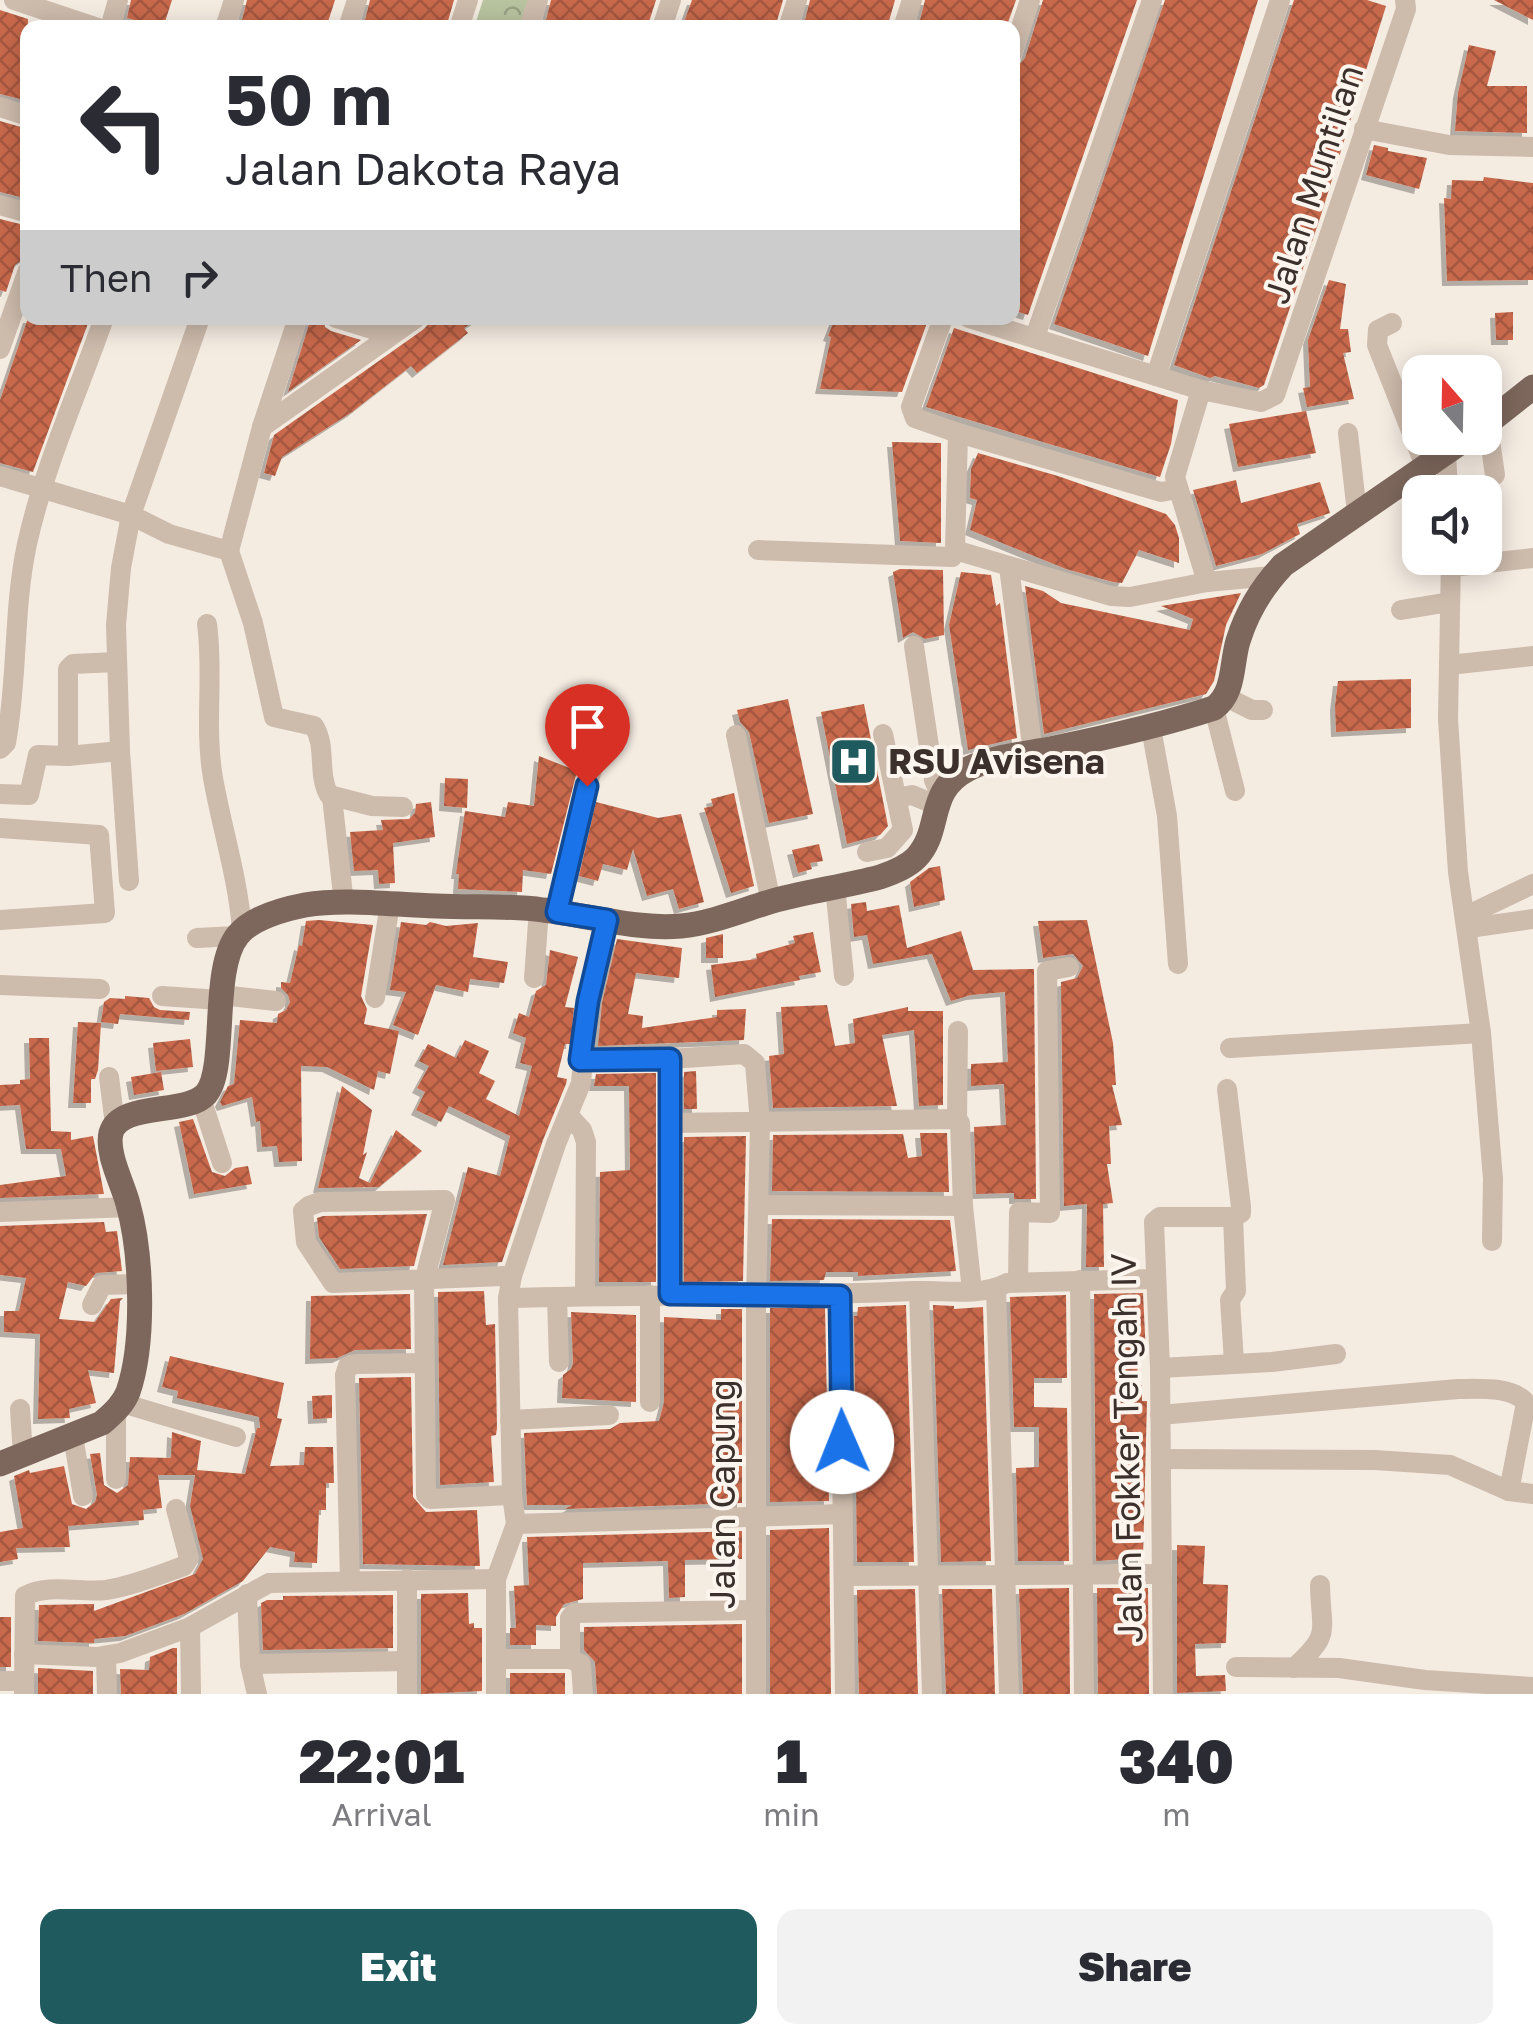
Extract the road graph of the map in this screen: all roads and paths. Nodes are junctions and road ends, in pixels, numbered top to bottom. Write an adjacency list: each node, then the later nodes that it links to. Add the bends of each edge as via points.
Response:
1 (14, 0): 6 (street)
2 (1030, 0): 7 (street)
3 (1152, 0): 21 (street)
4 (1280, 0): 23 (street)
5 (1405, 0): 8 (street, Jalan Muntilan)
6 (74, 20)
7 (1020, 30)
8 (1364, 129): 9 (street, via 1449,145); 26 (street, Jalan Muntilan, via 1276,395 1261,402)
9 (1533, 146)
10 (20, 285): 11 (street)
11 (7, 309): 22 (street)
12 (1392, 322): 24 (street, via 1378,330 1377,346)
13 (101, 325): 36 (street)
14 (198, 325): 38 (street)
15 (296, 325): 28 (street)
16 (359, 325): 20 (street)
17 (406, 325): 20 (street)
18 (941, 325): 30 (street, via 911,407 915,418)
19 (992, 325): 21 (street)
20 (391, 335): 28 (street)
21 (1035, 338): 23 (street)
22 (0, 349)
23 (1156, 376): 26 (street)
24 (1402, 384)
25 (1533, 387): 27 (main road)
26 (1201, 390): 35 (street, via 1175,477)
27 (1502, 412)
28 (262, 428): 41 (street)
29 (1348, 432): 37 (street)
30 (958, 434): 35 (street, via 1161,492); 40 (street)
31 (1442, 455): 37 (main road)
32 (1493, 455): 33 (street)
33 (1495, 475)
34 (0, 476): 36 (street)
35 (1178, 489): 47 (street)
36 (42, 490): 38 (street); 60 (street, via 27,543 11,715)
37 (1357, 514): 46 (main road)
38 (131, 515): 41 (street); 53 (street)
39 (758, 550): 40 (street, via 952,557)
40 (955, 550): 44 (street)
41 (230, 551): 67 (street, via 272,714 314,726)
42 (1533, 558): 43 (street)
43 (1502, 560)
44 (1009, 567): 47 (street, via 1112,596); 62 (street)
45 (1451, 575): 48 (street)
46 (1272, 576): 47 (street); 55 (main road, via 1244,622)
47 (1206, 582)
48 (1450, 602): 49 (street); 54 (street)
49 (1401, 610)
50 (207, 624): 84 (street, via 213,778 231,850)
51 (914, 646): 69 (street)
52 (1533, 656): 54 (street)
53 (117, 662): 61 (street); 63 (street, via 68,669)
54 (1449, 664): 83 (street, via 1457,855)
55 (1220, 702): 56 (street); 57 (main road); 65 (street)
56 (1264, 710)
57 (1151, 728): 62 (main road); 86 (street, via 1168,816)
58 (883, 734): 68 (street)
59 (736, 735): 76 (street)
60 (0, 748)
61 (120, 750): 63 (street); 73 (street)
62 (1033, 753): 69 (main road, via 974,766 953,778)
63 (68, 756): 66 (street, via 38,754 29,794)
64 (594, 763): 79 (street)
65 (1235, 791)
66 (0, 794)
67 (332, 797): 70 (street); 77 (street)
68 (896, 798): 69 (street); 72 (street, via 903,830 887,848)
69 (938, 800): 75 (main road, via 916,858 882,876)
70 (402, 807)
71 (0, 828): 81 (street, via 99,835 104,913)
72 (867, 852)
73 (129, 881)
74 (1533, 884): 83 (street)
75 (835, 886): 76 (main road); 88 (street)
76 (771, 902): 82 (main road, via 684,926)
77 (344, 904): 78 (main road); 84 (main road, via 290,909)
78 (390, 904): 79 (main road); 94 (street)
79 (548, 910): 82 (main road); 89 (street)
80 (1533, 919): 83 (street)
81 (0, 920)
82 (607, 920): 100 (street)
83 (1468, 922): 97 (street)
84 (240, 933): 85 (street); 93 (main road)
85 (198, 938)
86 (1178, 964)
87 (1069, 967): 120 (street, via 1047,971 1050,1213 1018,1212)
88 (844, 976)
89 (534, 978)
90 (0, 984): 91 (street)
91 (100, 990)
92 (162, 996): 93 (street)
93 (228, 997): 95 (street); 103 (main road, via 208,1092)
94 (375, 998)
95 (276, 1000)
96 (958, 1031): 105 (street)
97 (1482, 1032): 98 (street); 115 (street)
98 (1230, 1048)
99 (670, 1059): 100 (street); 106 (street); 107 (street, Jalan Capung, via 750,1055)
100 (580, 1060): 104 (street)
101 (110, 1078): 108 (street)
102 (1227, 1089): 114 (street, via 1242,1207)
103 (201, 1098): 108 (main road); 109 (street)
104 (569, 1116): 116 (street); 128 (street, via 586,1142)
105 (959, 1121): 107 (street); 111 (street)
106 (670, 1123): 107 (street); 125 (street)
107 (760, 1123): 110 (street, Jalan Capung)
108 (115, 1125): 112 (main road, via 110,1145)
109 (222, 1162)
110 (759, 1205): 111 (street); 126 (street, Jalan Capung)
111 (964, 1206): 124 (street)
112 (129, 1207): 113 (street); 121 (main road)
113 (0, 1212)
114 (1233, 1217): 117 (street, Jalan Fokker Tengah IV, via 1157,1218); 134 (street)
115 (1492, 1241)
116 (512, 1276): 119 (street); 130 (street)
117 (1154, 1279): 118 (street); 136 (street, Jalan Fokker Tengah IV)
118 (1080, 1280): 120 (street); 160 (street)
119 (424, 1282): 119 (street, via 329,1280 306,1242 303,1211 320,1202 444,1200); 135 (street)
120 (1018, 1282): 122 (street)
121 (139, 1284): 131 (street, via 102,1285); 138 (main road, via 133,1364)
122 (996, 1288): 124 (street); 159 (street)
123 (919, 1291): 124 (street); 129 (street); 158 (street)
124 (972, 1291)
125 (660, 1294): 126 (street); 128 (street); 137 (street)
126 (756, 1295): 129 (street); 153 (street, Jalan Capung)
127 (558, 1296): 128 (street); 130 (street); 133 (street)
128 (585, 1296)
129 (840, 1296): 154 (street)
130 (508, 1298): 142 (street)
131 (92, 1305)
132 (1336, 1354): 134 (street)
133 (559, 1362)
134 (1234, 1362): 136 (street)
135 (422, 1363): 150 (street, via 428,1498); 163 (street, via 348,1366 345,1375)
136 (1160, 1368): 141 (street, Jalan Fokker Tengah IV)
137 (650, 1402)
138 (119, 1407): 143 (main road); 144 (street); 147 (street)
139 (20, 1409): 145 (street)
140 (609, 1415): 142 (street)
141 (1160, 1415): 146 (street, Jalan Fokker Tengah IV); 148 (street, via 1458,1389 1520,1396 1525,1416)
142 (510, 1420): 150 (street)
143 (73, 1436): 145 (main road); 151 (street)
144 (236, 1437)
145 (11, 1459)
146 (1160, 1459): 148 (street, via 1450,1465); 156 (street, Jalan Fokker Tengah IV)
147 (116, 1479)
148 (1509, 1491): 149 (street)
149 (1533, 1494)
150 (512, 1495): 155 (street)
151 (83, 1496)
152 (176, 1509): 168 (street, via 189,1558 184,1566 111,1590 30,1592)
153 (755, 1514): 154 (street); 155 (street); 166 (street, Jalan Capung)
154 (843, 1514): 157 (street)
155 (516, 1524): 162 (street)
156 (1161, 1574): 160 (street); 191 (street, Jalan Fokker Tengah IV)
157 (844, 1576): 158 (street); 187 (street)
158 (928, 1576): 159 (street); 188 (street)
159 (1004, 1576): 160 (street); 189 (street)
160 (1083, 1576): 190 (street)
161 (406, 1579): 162 (street); 163 (street); 172 (street)
162 (496, 1579): 170 (street)
163 (350, 1581): 165 (street, via 270,1583)
164 (1320, 1586): 175 (street, via 1322,1636)
165 (247, 1594): 167 (street); 173 (street)
166 (754, 1610): 171 (street, via 574,1613); 186 (street, Jalan Capung)
167 (190, 1627): 169 (street); 181 (street)
168 (24, 1654): 169 (street); 178 (street)
169 (106, 1656): 180 (street)
170 (496, 1658): 171 (street); 184 (street)
171 (570, 1659): 185 (street, via 582,1664)
172 (407, 1661): 173 (street); 183 (street)
173 (250, 1664): 182 (street)
174 (1236, 1667): 175 (street)
175 (1294, 1668): 177 (street, via 1339,1668)
176 (0, 1681): 178 (street)
177 (1395, 1685): 179 (street)
178 (24, 1687)
179 (1533, 1687)
180 (107, 1694)
181 (191, 1694)
182 (257, 1694)
183 (407, 1694)
184 (496, 1694)
185 (583, 1694)
186 (756, 1694)
187 (845, 1694)
188 (932, 1694)
189 (1009, 1694)
190 (1084, 1694)
191 (1164, 1694)

